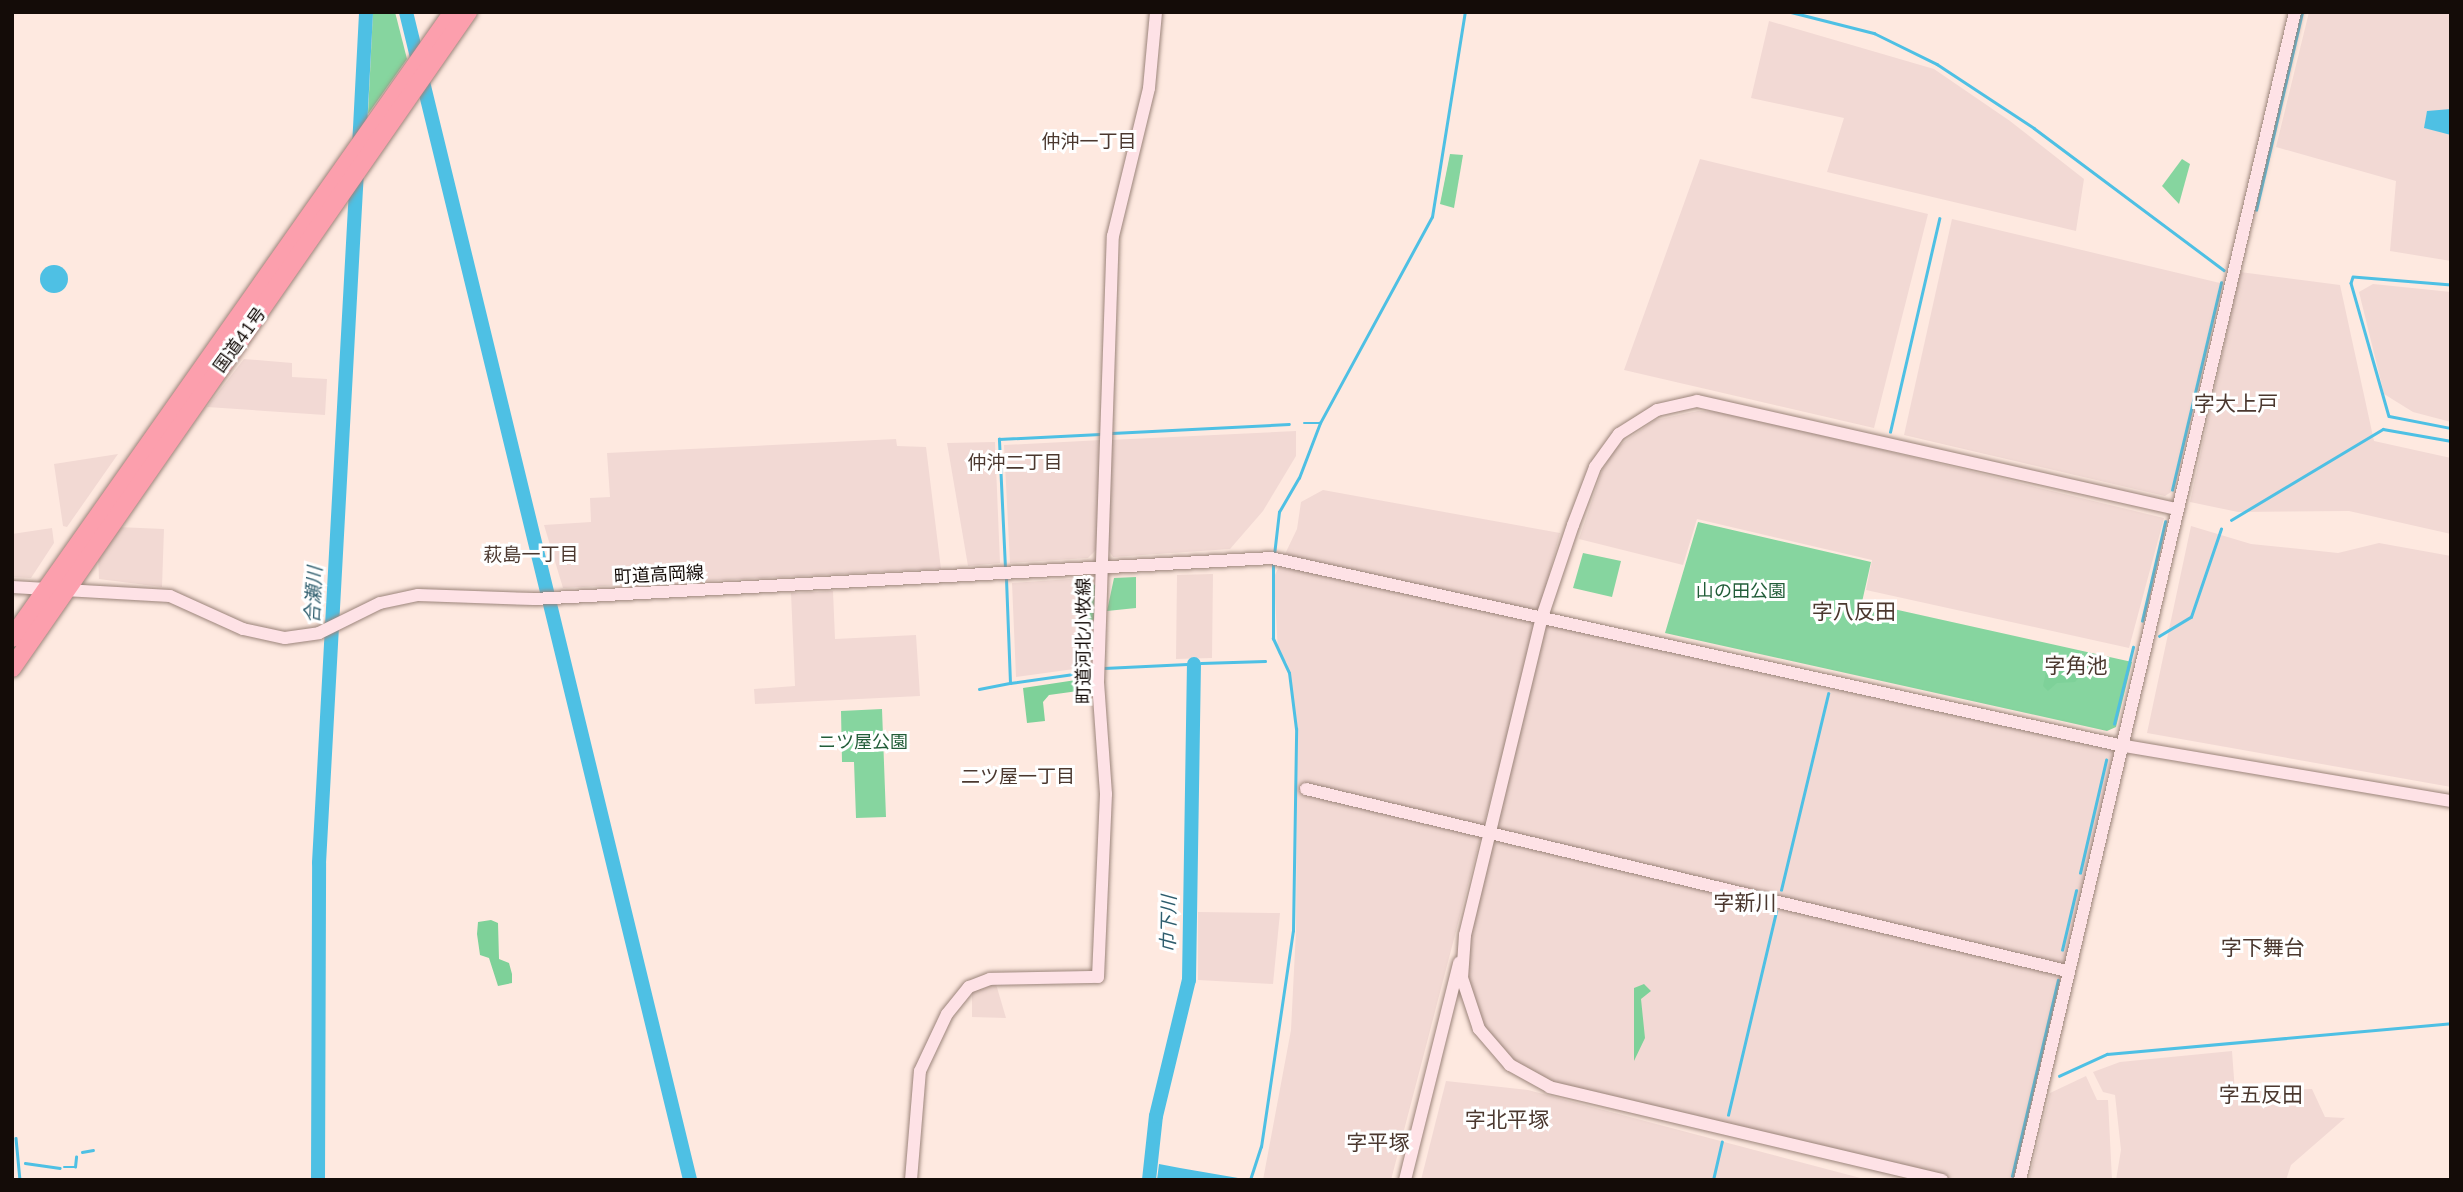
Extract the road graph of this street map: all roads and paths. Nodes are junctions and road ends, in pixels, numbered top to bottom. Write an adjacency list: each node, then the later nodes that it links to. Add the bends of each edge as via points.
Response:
1 (453, 12): 5 (highway, 国道41号)
2 (467, 12): 5 (highway, 国道41号)
3 (1156, 12): 7 (street, 町道河北小牧線, via 1149,88 1113,236)
4 (2295, 12): 6 (street)
5 (420, 76): 9 (highway, 国道41号, via 374,130); 9 (highway, 国道41号, via 343,198)
6 (2176, 509): 10 (street, via 1730,405 1680,403 1633,422 1600,458); 13 (street)
7 (1102, 568): 9 (street, 町道高岡線, via 548,598 407,596 319,633 274,638 170,596); 10 (street, 町道高岡線, via 1276,558); 19 (street, 町道河北小牧線, via 1098,682 1106,794 1098,977 1001,978 969,986 947,1014 920,1070)
8 (12, 587): 9 (street, 町道高岡線)
9 (54, 589): 11 (highway, 国道41号); 12 (highway, 国道41号)
10 (1542, 617): 13 (street, 町道高岡線); 16 (street)
11 (12, 638)
12 (12, 668)
13 (2119, 745): 15 (street, 町道高岡線); 18 (street)
14 (1306, 789): 16 (street)
15 (2451, 801)
16 (1489, 832): 17 (street); 18 (street)
17 (1462, 954): 20 (street); 21 (street, via 1466,997 1479,1029 1504,1060 1538,1082)
18 (2067, 971): 22 (street)
19 (911, 1180)
20 (1405, 1180)
21 (1942, 1180)
22 (2020, 1180)

